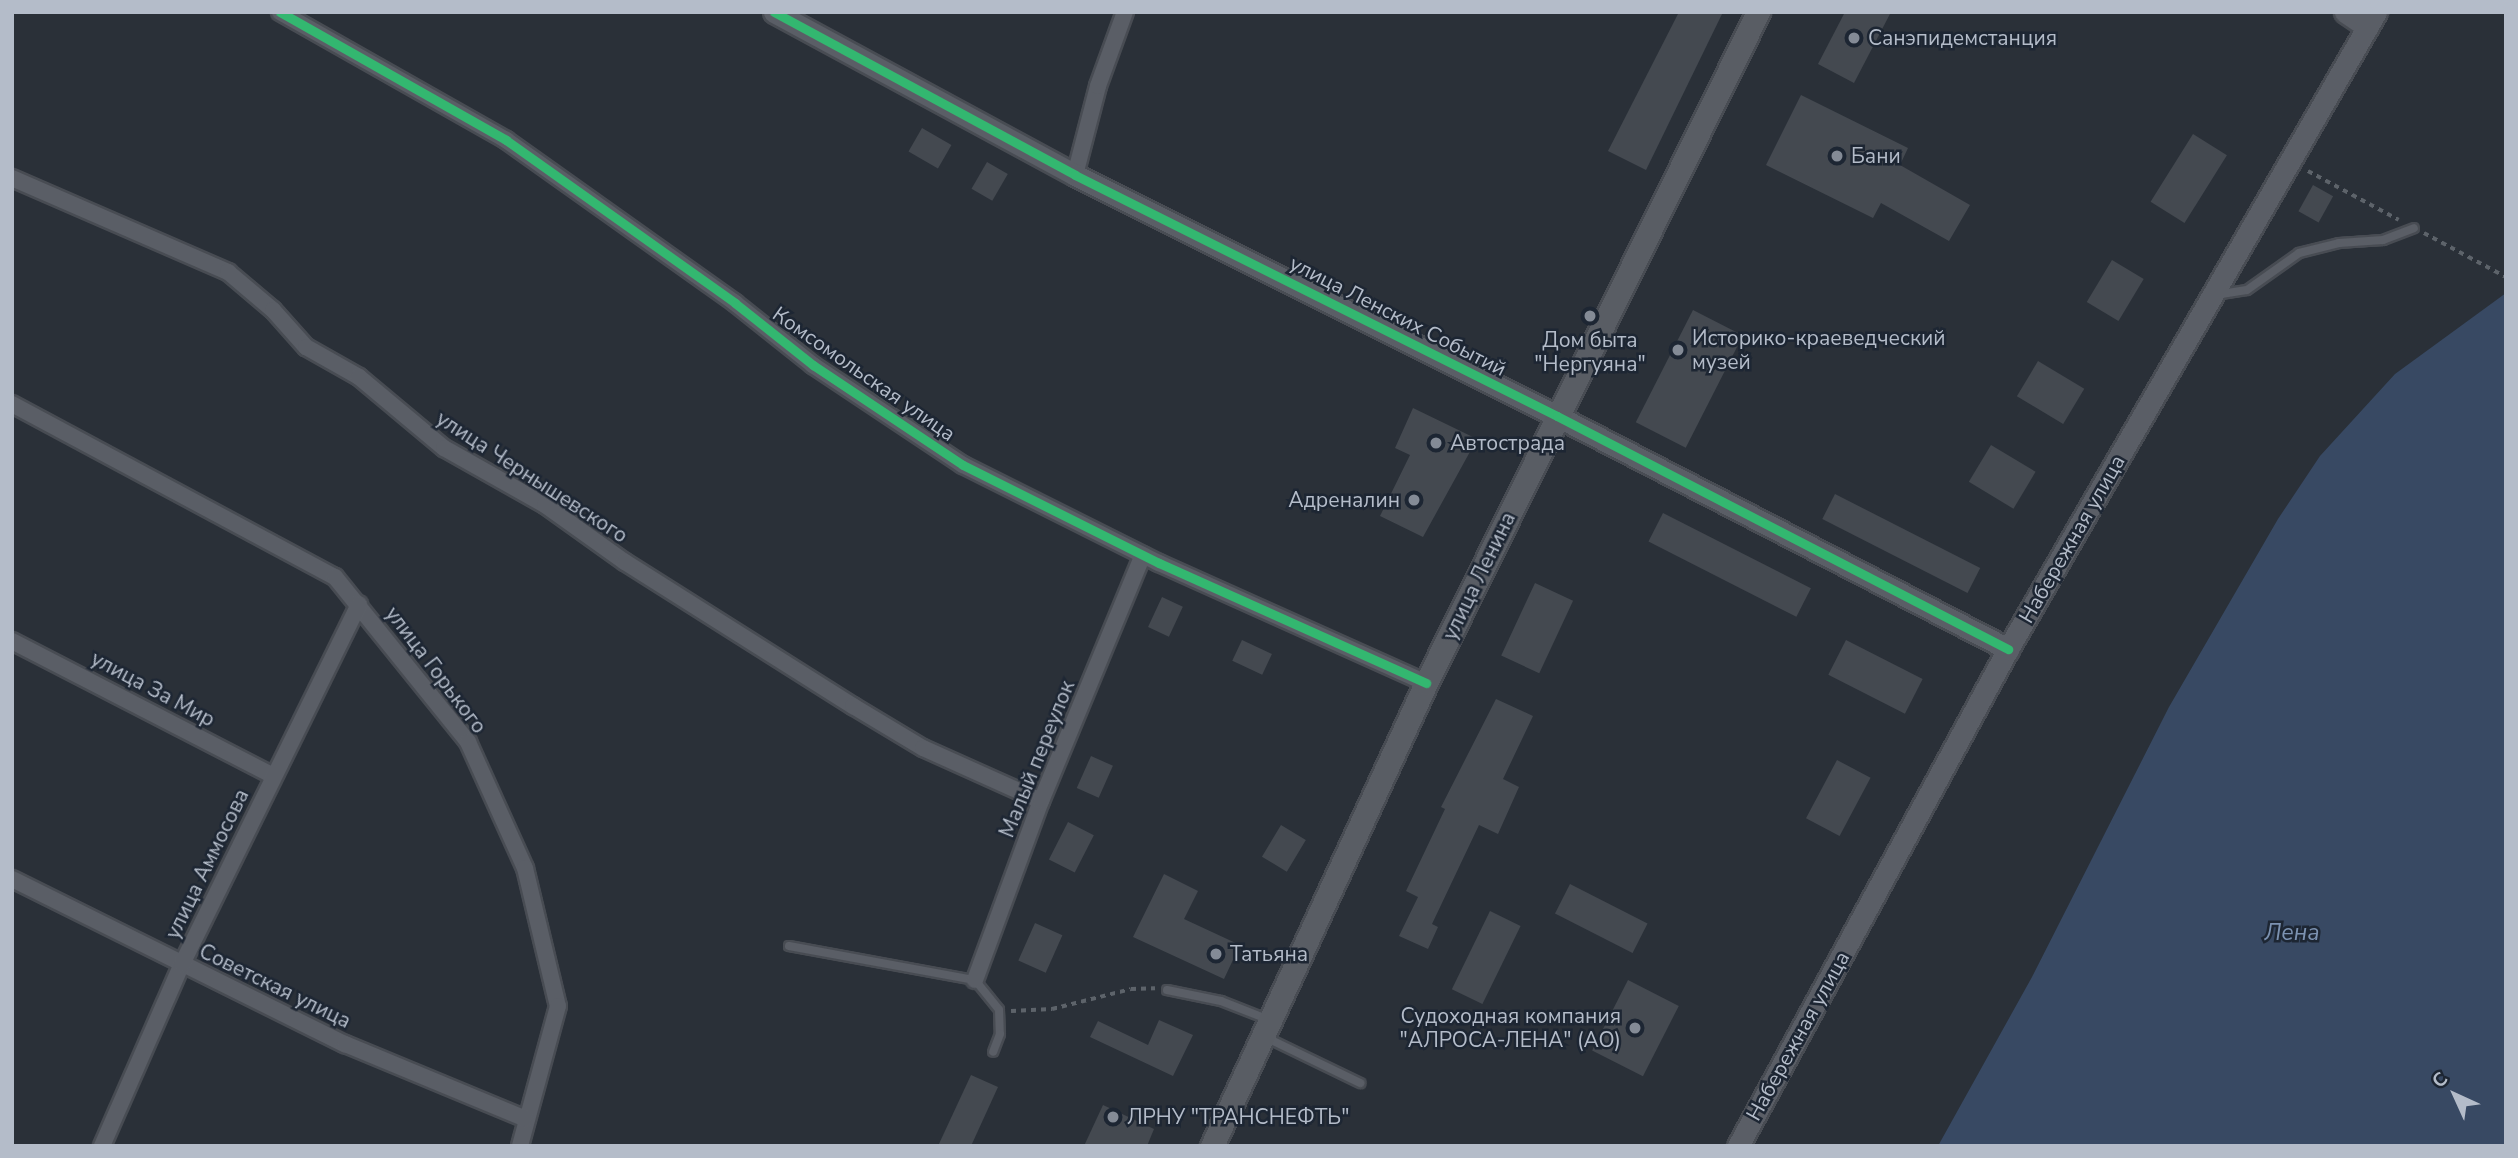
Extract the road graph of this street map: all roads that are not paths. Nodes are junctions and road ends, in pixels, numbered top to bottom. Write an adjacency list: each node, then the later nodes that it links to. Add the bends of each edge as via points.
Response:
1 (280, 12): 13 (street, Комсомольская улица, via 506,140 736,303 813,365 963,465)
2 (774, 12): 7 (street, улица Ленских Событий)
3 (1125, 12): 7 (street, via 1098,86)
4 (1758, 12): 12 (main road, улица Ленина)
5 (2346, 12): 6 (street)
6 (2371, 20): 10 (street, Набережная улица)
7 (1075, 175): 12 (street, улица Ленских Событий)
8 (12, 178): 19 (street, улица Чернышевского, via 228,272 273,310 306,347 359,377 444,448 545,505 625,562 923,748)
9 (2414, 228): 10 (lane, via 2383,240 2339,243 2299,253 2247,290)
10 (2212, 295): 16 (street, Набережная улица)
11 (12, 404): 14 (street, улица Горького, via 335,577)
12 (1557, 416): 16 (street, улица Ленских Событий); 17 (main road, улица Ленина)
13 (1143, 555): 17 (street, Комсомольская улица); 19 (street, Малый переулок)
14 (359, 604): 18 (street, улица Аммосова); 28 (street, улица Горького, via 468,742 525,868 558,1006)
15 (12, 641): 18 (street, улица За Мир)
16 (2008, 649): 32 (street, Набережная улица)
17 (1426, 683): 25 (main road, улица Ленина)
18 (273, 776): 22 (street, улица Аммосова)
19 (1041, 801): 23 (street, Малый переулок)
20 (12, 879): 22 (street, Советская улица)
21 (789, 946): 23 (lane)
22 (182, 964): 28 (street, Советская улица, via 345,1044); 29 (street, улица Аммосова)
23 (975, 980): 26 (lane, via 999,1010 1000,1034)
24 (1167, 990): 25 (lane, via 1231,1004)
25 (1266, 1028): 27 (lane); 31 (main road, улица Ленина)
26 (993, 1052)
27 (1360, 1083)
28 (524, 1118): 30 (street, улица Горького)
29 (102, 1146)
30 (520, 1146)
31 (1212, 1146)
32 (1738, 1146)

